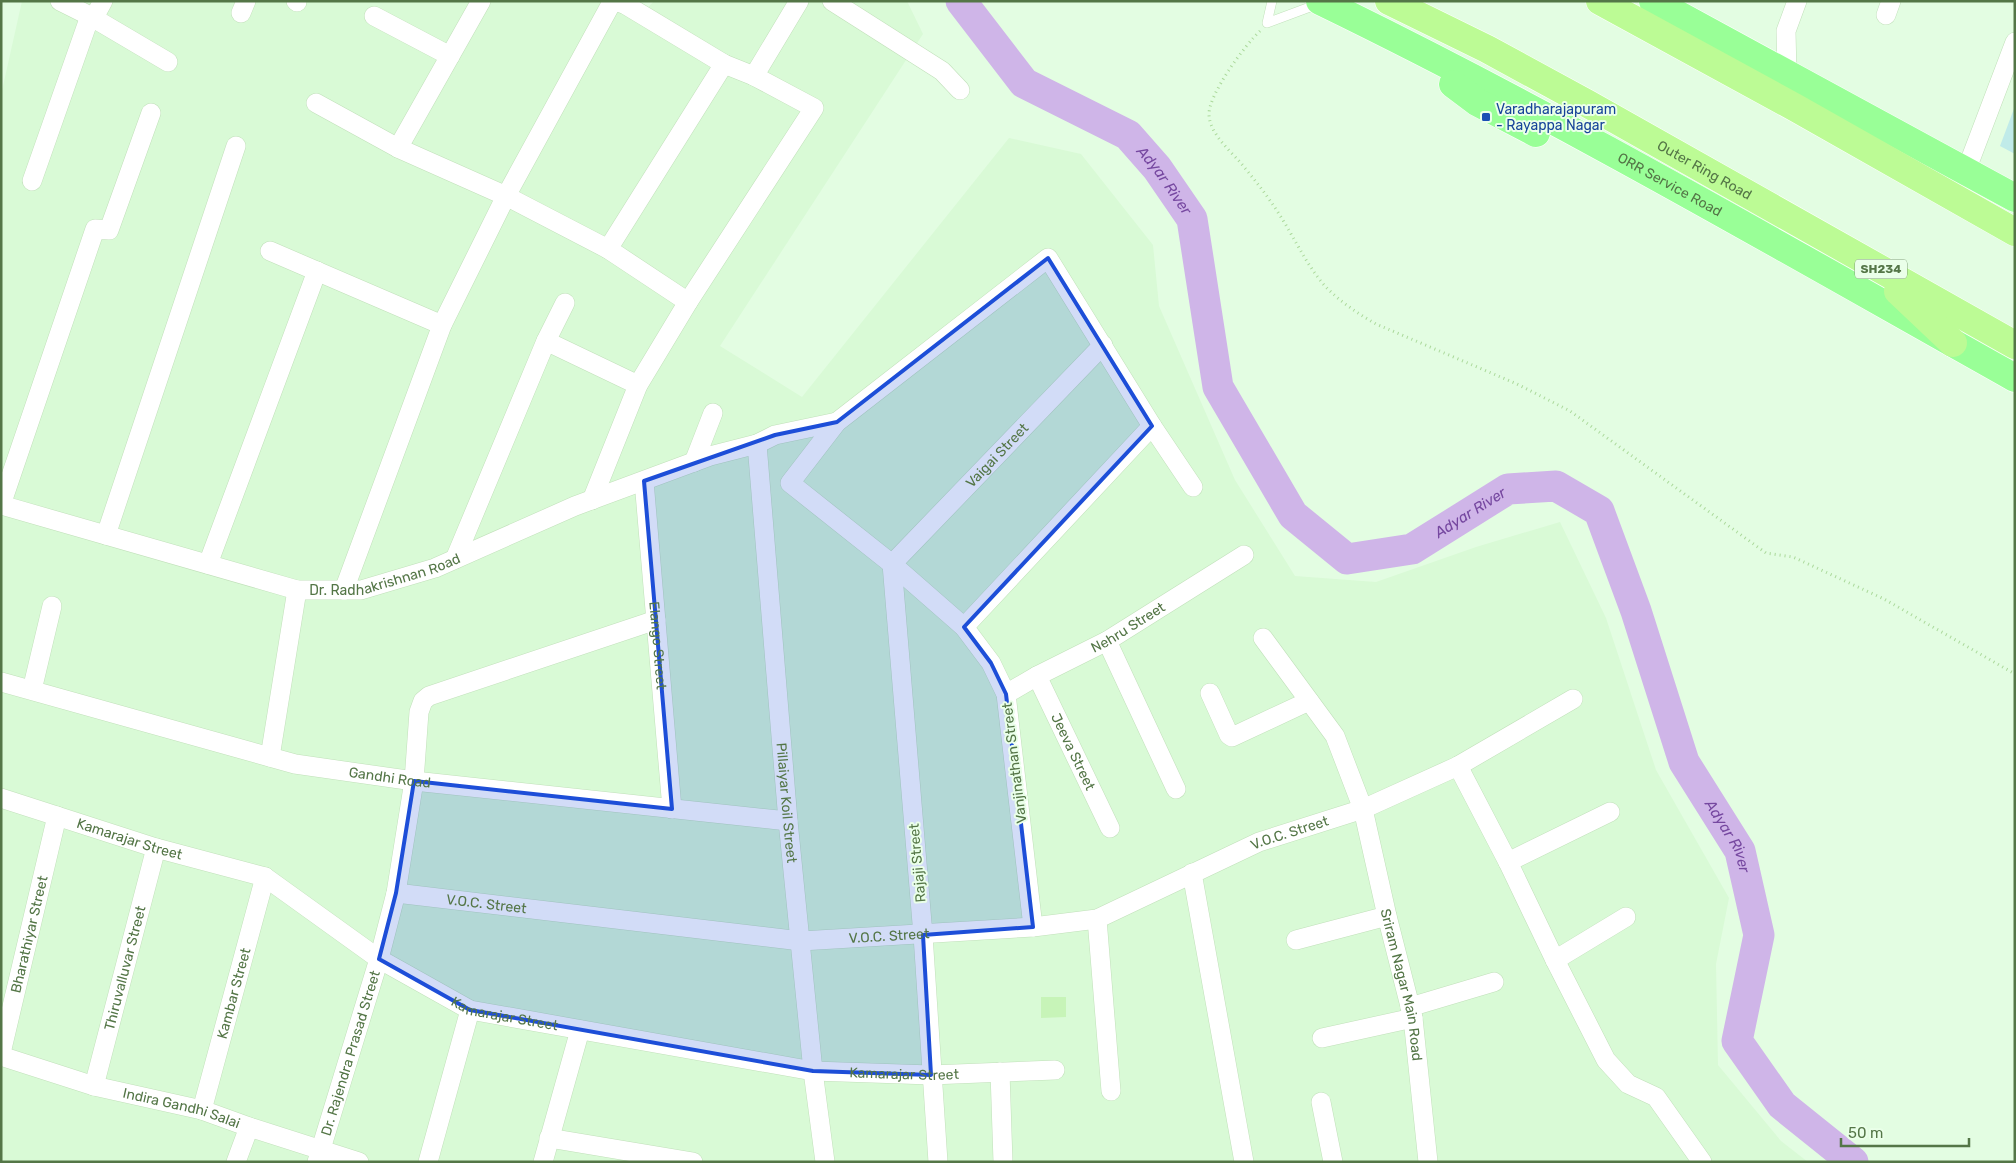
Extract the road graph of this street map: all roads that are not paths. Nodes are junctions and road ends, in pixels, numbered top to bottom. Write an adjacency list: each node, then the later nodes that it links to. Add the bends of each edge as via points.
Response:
1 (60, 1): 13 (street)
2 (103, 1): 13 (street, via 97,12)
3 (481, 1): 17 (street)
4 (799, 1): 21 (street)
5 (832, 1): 22 (street, via 942,71)
6 (1272, 1): 7 (lane, via 1267,23)
7 (1319, 1): 42 (main road, ORR Service Road, via 1459,70)
8 (1389, 1): 36 (highway, Outer Ring Road / SH234, via 1487,49)
9 (1600, 1): 31 (highway)
10 (1653, 1): 15 (main road)
11 (1678, 1): 15 (main road)
12 (1796, 1): 20 (street, via 1786,30)
13 (90, 16): 18 (street); 28 (street)
14 (374, 16): 17 (street)
15 (1710, 32): 20 (main road)
16 (2015, 42): 27 (street)
17 (450, 56): 26 (street)
18 (168, 62)
19 (724, 64): 21 (street); 29 (street, via 626,5 616,1 611,4); 34 (street)
20 (1786, 74): 27 (main road)
21 (754, 76): 39 (street, via 814,108)
22 (960, 90)
23 (316, 103): 26 (street)
24 (151, 113): 55 (street, via 109,230 95,229)
25 (236, 146): 56 (street)
26 (398, 148): 29 (street)
27 (1966, 171): 30 (main road)
28 (32, 181)
29 (506, 196): 34 (street); 40 (street)
30 (2015, 198)
31 (1983, 214): 32 (highway); 33 (highway)
32 (2015, 223)
33 (2015, 232)
34 (608, 249): 39 (street)
35 (270, 251): 37 (street)
36 (1870, 262): 42 (highway); 44 (highway, Outer Ring Road / SH234)
37 (317, 271): 40 (street); 59 (street)
38 (565, 302): 41 (street)
39 (688, 302): 46 (street)
40 (442, 324): 62 (street)
41 (546, 341): 46 (street); 58 (street)
42 (1953, 343): 45 (main road, ORR Service Road)
43 (1103, 345): 48 (street, via 1048,258); 49 (street); 60 (street, Vaigai Street)
44 (2015, 345)
45 (2015, 378)
46 (638, 385): 54 (street)
47 (712, 413): 51 (street)
48 (837, 422): 50 (street, Dr. Radhakrishnan Road, via 775,435); 60 (street, Vanjinathan Street, via 790,483)
49 (1152, 426): 53 (street); 65 (street)
50 (756, 444): 51 (street, Dr. Radhakrishnan Road); 84 (street, Pillaiyar Koil Street)
51 (694, 462): 52 (street, Dr. Radhakrishnan Road)
52 (644, 481): 54 (street, Dr. Radhakrishnan Road); 64 (street, Elango Street)
53 (1193, 487)
54 (592, 500): 58 (street, Dr. Radhakrishnan Road)
55 (1, 505): 56 (street, Dr. Radhakrishnan Road)
56 (106, 535): 59 (street, Dr. Radhakrishnan Road)
57 (1244, 555): 67 (street, Nehru Street)
58 (455, 559): 62 (street, Dr. Radhakrishnan Road, via 361,590)
59 (208, 564): 61 (street, Dr. Radhakrishnan Road)
60 (892, 564): 65 (street, Vanjinathan Street); 95 (street, Rajaji Street)
61 (297, 590): 62 (street, Dr. Radhakrishnan Road); 75 (street)
62 (344, 590)
63 (52, 606): 70 (street)
64 (656, 620): 77 (street, Dr. Rajendra Prasad Street, via 429,696 419,712); 80 (street, Elango Street)
65 (964, 627): 71 (street, Vanjinathan Street, via 991,663)
66 (1263, 638): 74 (street, Sriram Nagar Main Road)
67 (1107, 641): 68 (street, Nehru Street); 78 (street)
68 (1037, 676): 71 (street, Nehru Street); 85 (street, Jeeva Street)
69 (1, 682): 70 (street, Gandhi Road)
70 (32, 690): 75 (street, Gandhi Road)
71 (1006, 694): 94 (street, Vanjinathan Street)
72 (1210, 694): 74 (street, via 1232,737)
73 (1573, 699): 76 (street, V.O.C. Street)
74 (1309, 701): 81 (street, Sriram Nagar Main Road, via 1335,736)
75 (270, 757): 77 (street, Gandhi Road, via 295,764)
76 (1458, 766): 81 (street, V.O.C. Street); 87 (street)
77 (414, 781): 80 (street, Gandhi Road); 90 (street, Dr. Rajendra Prasad Street)
78 (1176, 789)
79 (1, 798): 83 (street, Kamarajar Street)
80 (672, 809): 84 (street, Gandhi Road)
81 (1363, 809): 88 (street, V.O.C. Street, via 1259,842); 91 (street, Sriram Nagar Main Road)
82 (1610, 812): 87 (street)
83 (57, 816): 86 (street, Kamarajar Street); 105 (street, Bharathiyar Street)
84 (788, 821): 97 (street, Pillaiyar Koil Street)
85 (1110, 828)
86 (156, 848): 89 (street, Kamarajar Street); 110 (street, Thiruvalluvar Street)
87 (1508, 862): 99 (street)
88 (1192, 873): 93 (street, V.O.C. Street); 125 (street)
89 (265, 877): 98 (street, Kamarajar Street); 113 (street, Kambar Street)
90 (396, 893): 97 (street, V.O.C. Street); 98 (street, Dr. Rajendra Prasad Street)
91 (1387, 916): 96 (street); 102 (street, Sriram Nagar Main Road)
92 (1626, 917): 99 (street)
93 (1097, 919): 94 (street, V.O.C. Street); 111 (street)
94 (1033, 927): 95 (street, V.O.C. Street)
95 (923, 935): 97 (street, V.O.C. Street); 109 (street, Rajaji Street)
96 (1296, 940)
97 (801, 941): 107 (street, Pillaiyar Koil Street)
98 (379, 958): 101 (street, Kamarajar Street); 116 (street, Dr. Rajendra Prasad Street)
99 (1555, 960): 128 (street, via 1606,1060 1628,1084 1656,1097)
100 (1494, 982): 102 (street)
101 (470, 1010): 103 (street, Kamarajar Street); 119 (street)
102 (1411, 1013): 104 (street); 127 (street, Sriram Nagar Main Road)
103 (580, 1030): 107 (street, Kamarajar Street); 115 (street)
104 (1322, 1038)
105 (1, 1054): 110 (street, Indira Gandhi Salai)
106 (1055, 1070): 108 (street, Kamarajar Street)
107 (813, 1071): 109 (street, Kamarajar Street); 122 (street, Pillaiyar Koil Street)
108 (1000, 1072): 109 (street, Kamarajar Street); 124 (street)
109 (931, 1074): 123 (street, Rajaji Street)
110 (94, 1086): 113 (street, Indira Gandhi Salai)
111 (1111, 1091)
112 (1321, 1102): 126 (street)
113 (202, 1110): 114 (street, Indira Gandhi Salai)
114 (248, 1127): 116 (street, Indira Gandhi Salai); 117 (street)
115 (549, 1138): 120 (street); 121 (street)
116 (320, 1156): 118 (street, Indira Gandhi Salai)
117 (236, 1162)
118 (359, 1162)
119 (428, 1162)
120 (542, 1162)
121 (693, 1162)
122 (825, 1162)
123 (938, 1162)
124 (1003, 1162)
125 (1244, 1162)
126 (1333, 1162)
127 (1428, 1162)
128 (1702, 1162)

